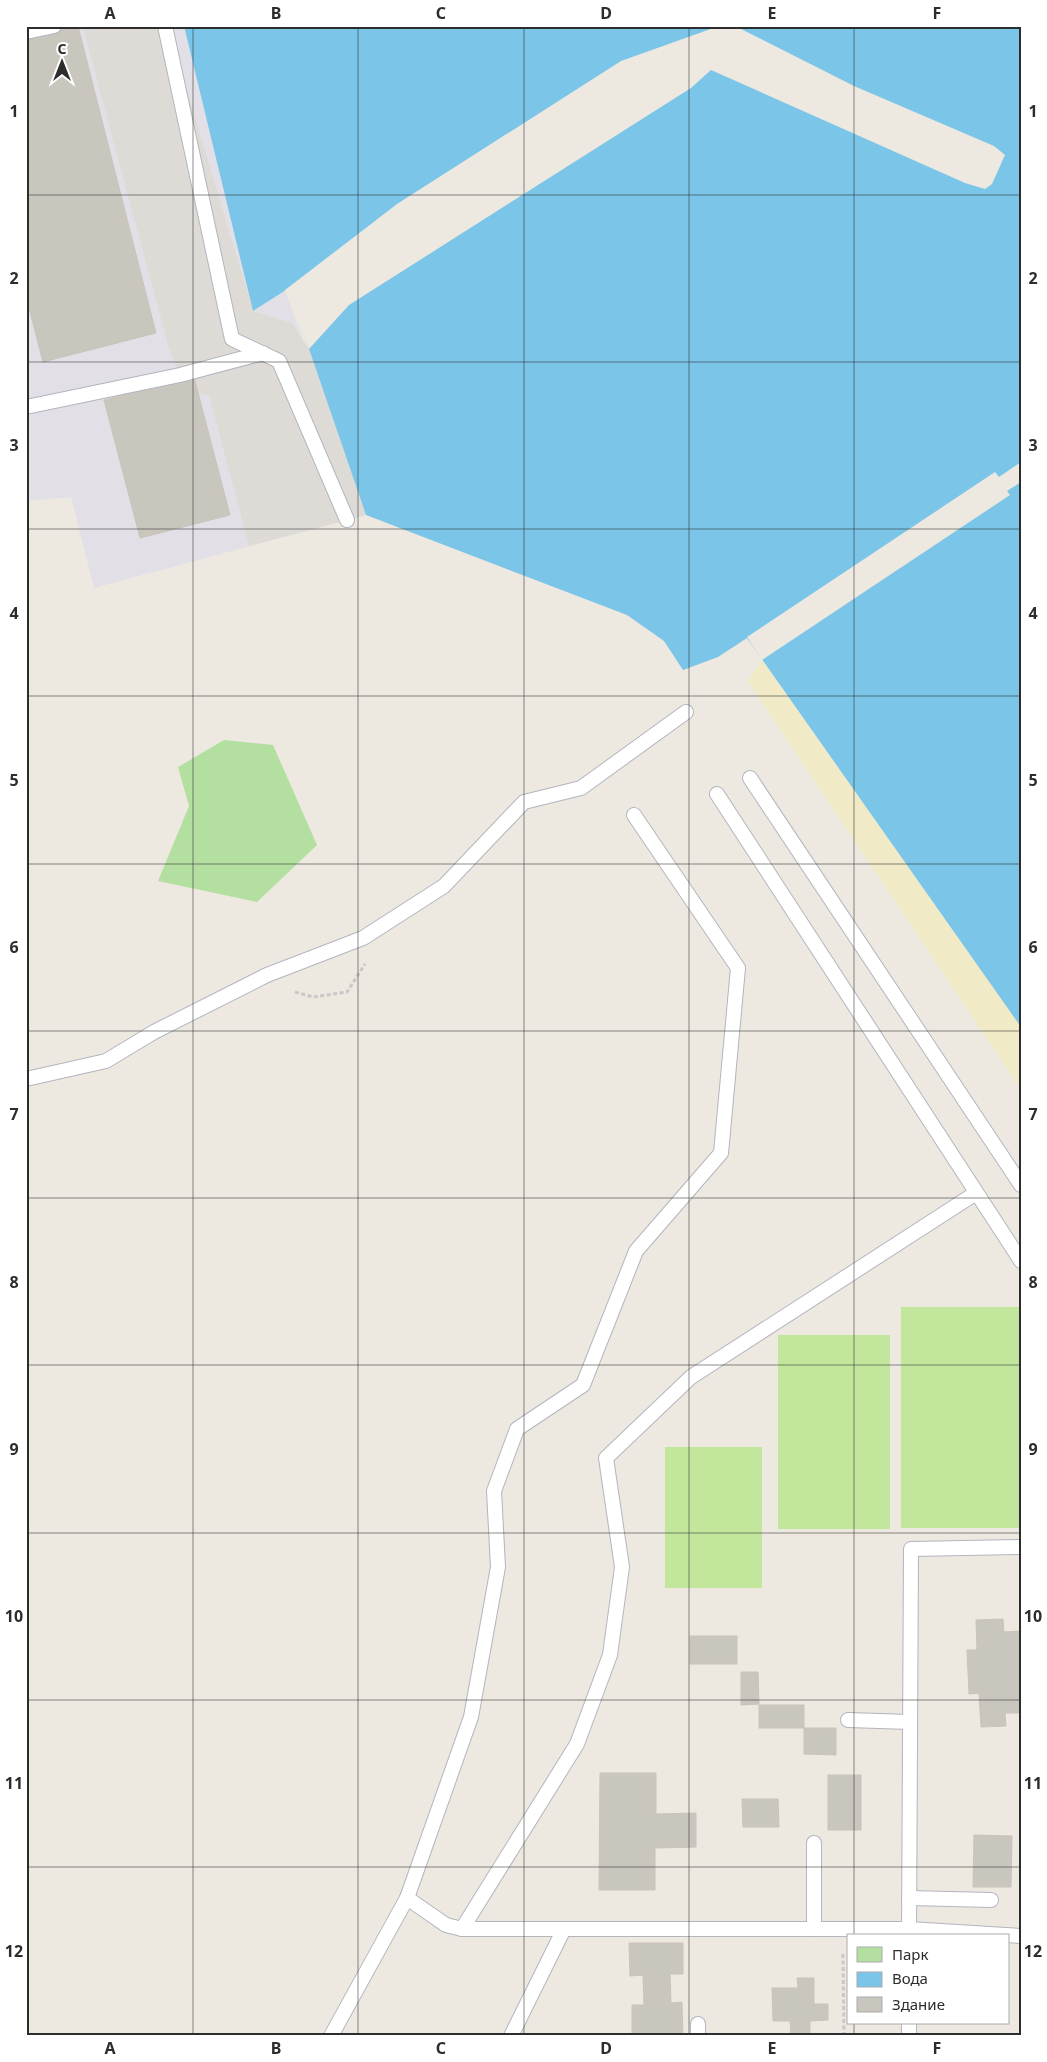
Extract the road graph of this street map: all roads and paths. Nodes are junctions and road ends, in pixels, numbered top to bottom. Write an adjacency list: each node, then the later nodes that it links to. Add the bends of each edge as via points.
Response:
1 (54, 26): 3 (lane)
2 (165, 26): 4 (lane, via 232,339)
3 (26, 32)
4 (263, 353): 5 (lane); 6 (lane, via 279,360)
5 (26, 407)
6 (347, 520)
7 (686, 712): 11 (lane, via 580,788 524,802 444,886 363,938 267,975 154,1032 106,1061)
8 (750, 778): 12 (lane)
9 (717, 794): 13 (lane)
10 (634, 815): 19 (lane, via 738,968 721,1153 636,1251 583,1385 517,1429 494,1491 498,1567 471,1717)
11 (26, 1079)
12 (1021, 1185)
13 (976, 1193): 14 (lane); 22 (lane, via 691,1377 606,1458 622,1567 610,1655 577,1744)
14 (1021, 1261)
15 (1021, 1547): 17 (lane, via 911,1550)
16 (848, 1720): 17 (lane)
17 (910, 1722): 20 (lane)
18 (814, 1843): 24 (lane)
19 (407, 1898): 22 (lane, via 446,1925); 28 (lane)
20 (909, 1898): 21 (lane); 25 (lane)
21 (991, 1900)
22 (462, 1929): 23 (lane)
23 (564, 1929): 24 (lane); 29 (lane)
24 (814, 1929): 25 (lane)
25 (909, 1932): 26 (lane)
26 (965, 1934)
27 (847, 1955): 30 (path, via 843,1955)
28 (331, 2036)
29 (511, 2036)
30 (844, 2036)

